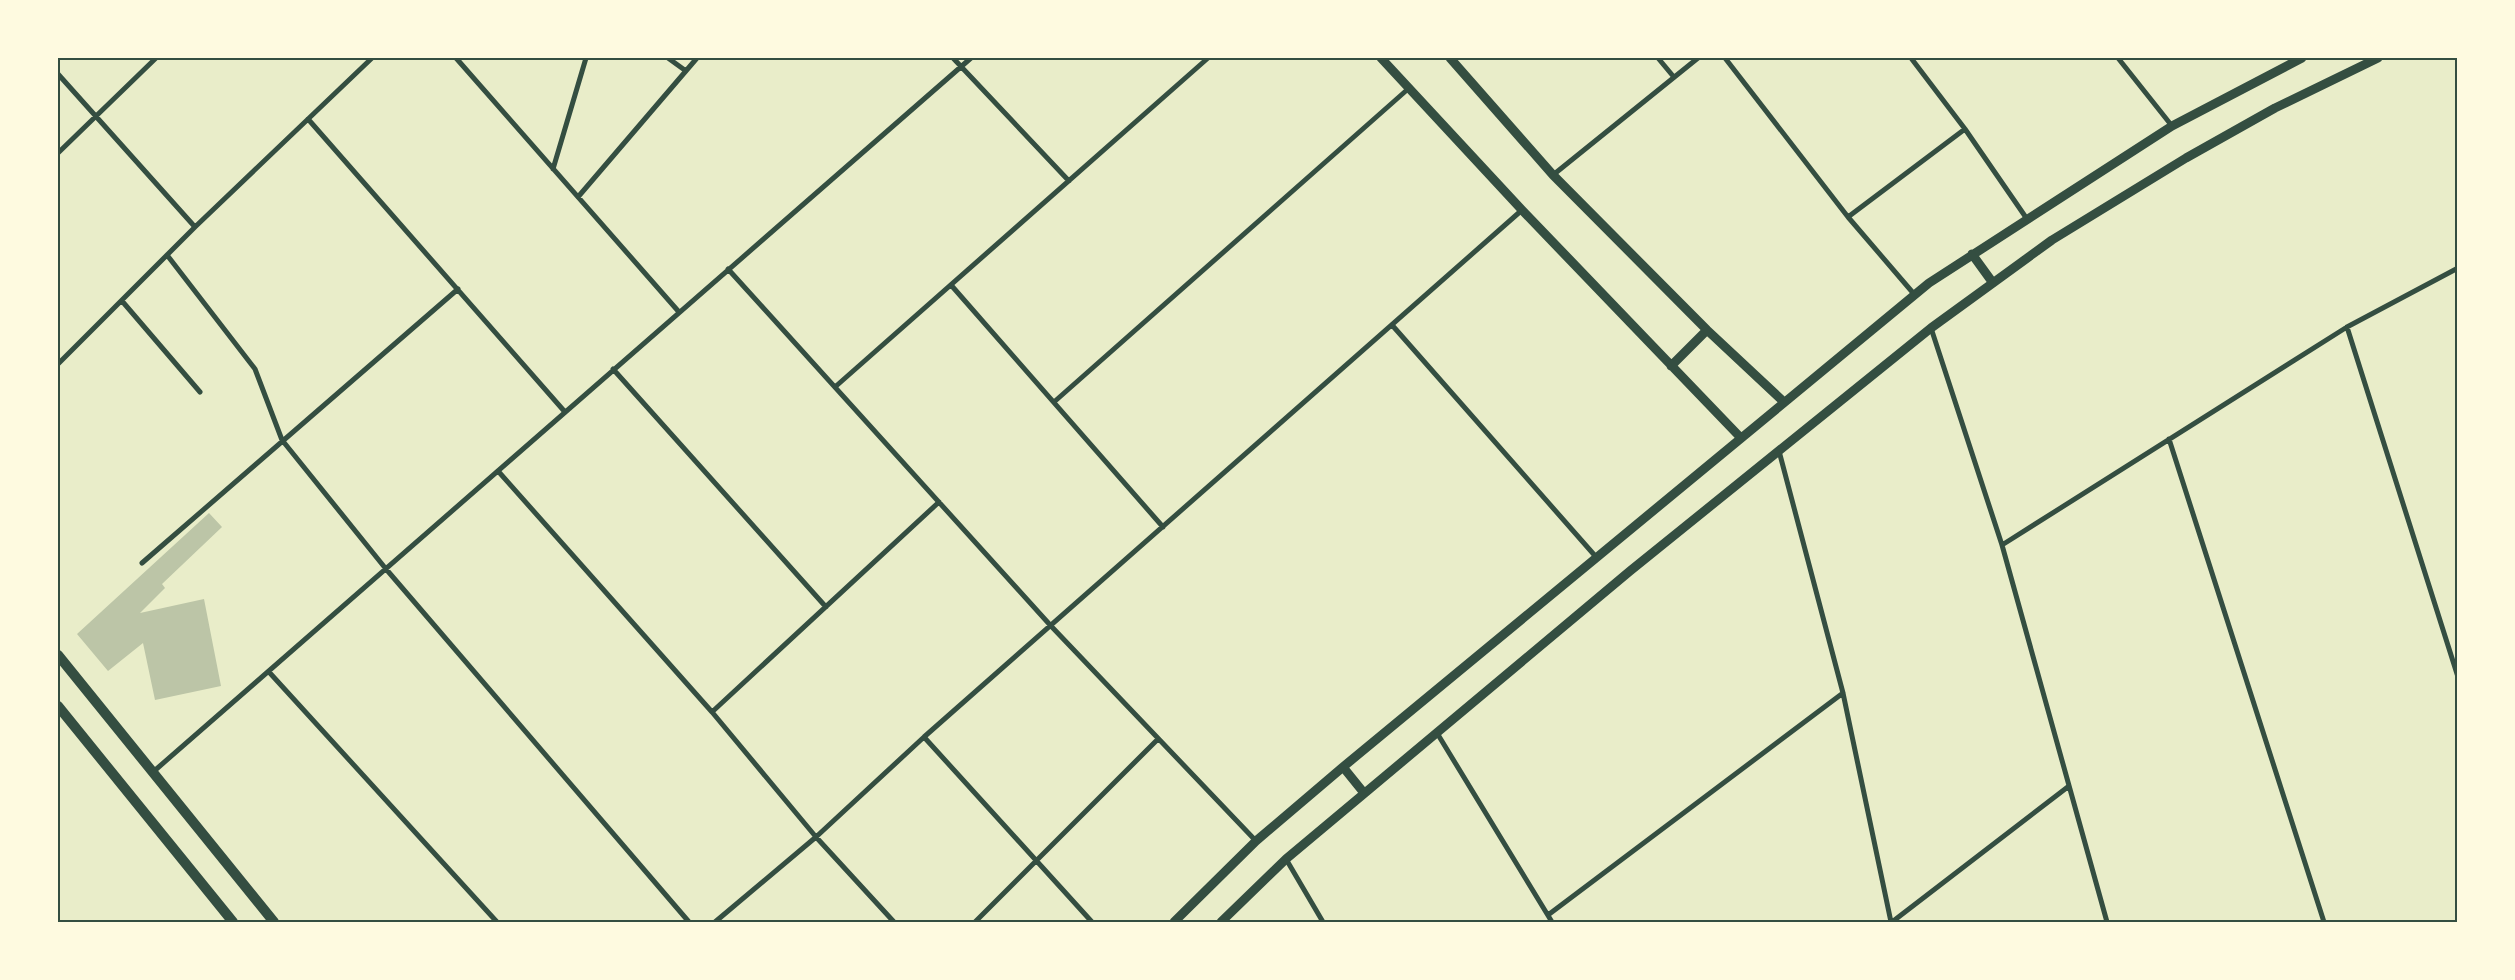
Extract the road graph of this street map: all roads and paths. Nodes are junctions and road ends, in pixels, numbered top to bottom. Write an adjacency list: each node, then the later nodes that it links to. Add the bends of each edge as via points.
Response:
1 (156, 58): 24 (street)
2 (372, 58): 25 (street)
3 (456, 58): 29 (street)
4 (586, 58): 29 (street)
5 (668, 58): 20 (street)
6 (697, 58): 20 (street)
7 (953, 58): 19 (street)
8 (971, 58): 19 (street)
9 (1208, 58): 31 (street)
10 (1381, 58): 23 (street)
11 (1450, 58): 30 (street)
12 (1658, 58): 22 (street)
13 (1698, 58): 22 (street)
14 (1725, 58): 34 (street)
15 (1912, 58): 27 (street)
16 (2118, 58): 26 (street)
17 (2302, 58): 26 (street)
18 (2378, 58): 41 (street, via 2283,104 2195,153 2052,240)
19 (961, 66): 31 (street); 40 (street)
20 (686, 70): 32 (street)
21 (58, 74): 24 (street)
22 (1673, 76): 30 (street)
23 (1408, 89): 33 (street); 56 (street)
24 (96, 117): 28 (street); 36 (street)
25 (308, 119): 36 (street); 43 (street)
26 (2172, 126): 35 (street)
27 (1965, 129): 34 (street); 35 (street)
28 (58, 153)
29 (553, 168): 32 (street)
30 (1553, 175): 50 (street)
31 (1069, 181): 42 (street)
32 (578, 197): 46 (street)
33 (1522, 210): 47 (street); 52 (street)
34 (1848, 217): 44 (street)
35 (2027, 219): 37 (street)
36 (195, 227): 38 (street)
37 (1972, 254): 41 (street); 44 (street)
38 (167, 255): 45 (street); 61 (street, via 255,368)
39 (2458, 268): 48 (street)
40 (728, 269): 46 (street); 54 (street)
41 (1993, 283): 49 (street)
42 (951, 285): 54 (street); 56 (street)
43 (458, 289): 58 (street); 61 (street)
44 (1914, 294): 57 (street)
45 (122, 301): 51 (street); 55 (street)
46 (679, 312): 53 (street)
47 (1392, 325): 65 (street); 67 (street)
48 (2347, 327): 60 (street); 74 (street)
49 (1931, 328): 62 (street); 66 (street)
50 (1707, 330): 52 (street); 57 (street)
51 (58, 364)
52 (1671, 366): 59 (street)
53 (613, 369): 58 (street); 70 (street)
54 (835, 387): 64 (street)
55 (200, 392)
56 (1054, 402): 65 (street)
57 (1784, 402): 59 (street)
58 (565, 412): 63 (street)
59 (1740, 438): 67 (street)
60 (2169, 439): 66 (street); 104 (street)
61 (282, 440): 68 (street); 69 (street)
62 (1778, 451): 75 (street); 78 (street)
63 (498, 471): 69 (street); 77 (street)
64 (939, 502): 70 (street); 71 (street)
65 (1163, 527): 71 (street)
66 (2002, 544): 83 (street)
67 (1597, 558): 81 (street)
68 (142, 563)
69 (386, 569): 73 (street); 93 (street)
70 (826, 607): 77 (street)
71 (1051, 626): 79 (street); 80 (street)
72 (58, 655): 82 (main road)
73 (269, 672): 82 (street); 92 (street)
74 (2458, 678)
75 (1843, 692): 89 (street); 102 (street)
76 (58, 706): 90 (main road)
77 (712, 712): 85 (street)
78 (1437, 733): 84 (street); 89 (street)
79 (924, 738): 85 (street); 88 (street)
80 (1158, 739): 86 (street); 88 (street)
81 (1343, 767): 84 (street); 86 (street)
82 (152, 772): 91 (main road)
83 (2069, 786): 102 (street); 103 (street)
84 (1364, 793): 87 (street)
85 (816, 837): 94 (street); 95 (street)
86 (1256, 841): 98 (street)
87 (1286, 859): 99 (street); 100 (street)
88 (1036, 861): 96 (street); 97 (street)
89 (1548, 915): 101 (street)
90 (233, 922)
91 (274, 922)
92 (496, 922)
93 (689, 922)
94 (715, 922)
95 (894, 922)
96 (975, 922)
97 (1092, 922)
98 (1174, 922)
99 (1221, 922)
100 (1323, 922)
101 (1552, 922)
102 (1891, 922)
103 (2107, 922)
104 (2324, 922)

